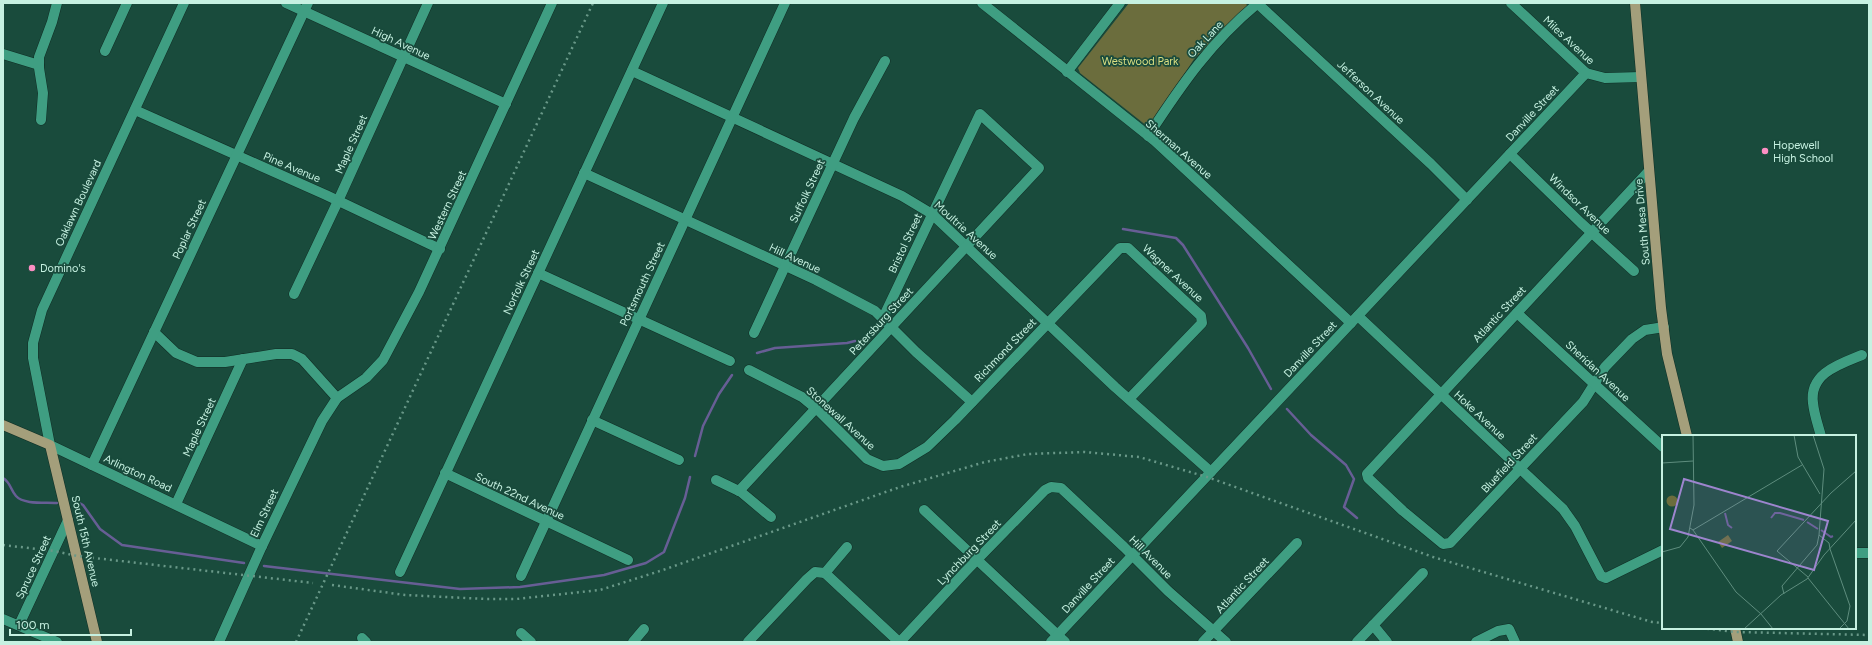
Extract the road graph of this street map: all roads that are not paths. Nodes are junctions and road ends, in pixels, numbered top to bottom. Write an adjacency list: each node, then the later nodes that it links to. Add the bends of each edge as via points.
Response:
1 (57, 3): 19 (street)
2 (127, 3): 15 (street)
3 (184, 3): 25 (street, Oaklawn Boulevard)
4 (286, 3): 14 (street, High Avenue)
5 (428, 3): 17 (street, Maple Street)
6 (552, 3): 24 (street, Western Street)
7 (663, 3): 20 (street, Norfolk Street)
8 (785, 3): 27 (street, Portsmouth Street)
9 (982, 3): 21 (street, Sherman Avenue)
10 (1120, 3): 21 (street)
11 (1258, 3): 29 (street, Oak Lane, via 1198,63); 35 (street, Jefferson Avenue)
12 (1511, 3): 22 (street, Miles Avenue)
13 (1636, 3): 23 (main road, South Mesa Drive)
14 (306, 7): 17 (street, High Avenue); 31 (street, Poplar Street)
15 (105, 52)
16 (3, 54): 19 (street)
17 (402, 57): 24 (street, High Avenue); 36 (street, Maple Street)
18 (885, 61): 32 (street, Suffolk Street)
19 (38, 65): 28 (street, via 43,94)
20 (632, 71): 27 (street, Moultrie Avenue); 34 (street, Norfolk Street)
21 (1067, 72): 29 (street, Sherman Avenue)
22 (1586, 73): 23 (street, Miles Avenue, via 1605,78); 30 (street, Danville Street)
23 (1641, 77): 33 (main road, South Mesa Drive)
24 (506, 104): 42 (street, Western Street)
25 (135, 110): 31 (street, Pine Avenue); 70 (street, Oaklawn Boulevard, via 42,310 37,326 33,343 33,364)
26 (980, 114): 37 (street, Bristol Street); 40 (street, Petersburg Street, via 1039,168)
27 (732, 117): 32 (street, Moultrie Avenue); 38 (street, Portsmouth Street)
28 (41, 120)
29 (1148, 136): 49 (street, Sherman Avenue)
30 (1510, 154): 35 (street, Danville Street); 39 (street, Windsor Avenue)
31 (235, 156): 36 (street, Pine Avenue); 54 (street, Poplar Street)
32 (832, 165): 37 (street, Moultrie Avenue, via 902,196); 43 (street, Suffolk Street)
33 (1649, 171): 39 (street, Atlantic Street); 53 (main road, South Mesa Drive)
34 (584, 173): 38 (street, Hill Avenue); 45 (street, Norfolk Street)
35 (1467, 200): 49 (street, Danville Street)
36 (338, 201): 42 (street, Pine Avenue); 46 (street, Maple Street)
37 (932, 214): 40 (street, Moultrie Avenue); 48 (street, Bristol Street)
38 (685, 219): 43 (street, Hill Avenue); 50 (street, Portsmouth Street)
39 (1592, 233): 44 (street, Windsor Avenue); 47 (street, Atlantic Street)
40 (967, 246): 51 (street, Moultrie Avenue); 52 (street, Petersburg Street)
41 (1124, 247): 51 (street, Richmond Street, via 1120,248); 63 (street, Wagner Avenue, via 1157,273 1202,319 1202,323)
42 (440, 248): 62 (street, Western Street, via 383,360 366,378)
43 (786, 266): 48 (street, Hill Avenue, via 850,297); 55 (street, Suffolk Street)
44 (1634, 271)
45 (538, 273): 50 (street); 77 (street, Norfolk Street)
46 (294, 294)
47 (1517, 313): 60 (street, Sheridan Avenue); 61 (street, Atlantic Street)
48 (883, 318): 52 (street, Hill Avenue)
49 (1355, 319): 61 (street, Hoke Avenue); 76 (street, Danville Street)
50 (639, 320): 58 (street); 66 (street, Portsmouth Street)
51 (1048, 322): 63 (street, Moultrie Avenue); 64 (street, Richmond Street)
52 (892, 327): 64 (street, Hill Avenue); 65 (street, Petersburg Street)
53 (1664, 327): 60 (street, Bluefield Street, via 1645,330 1632,339 1605,367); 68 (main road, South Mesa Drive, via 1672,375)
54 (154, 332): 57 (street, via 176,353 197,362); 74 (street, Poplar Street)
55 (754, 333)
56 (1862, 355): 69 (street, via 1830,368 1815,387 1813,403)
57 (243, 359): 62 (street, via 276,354 298,356); 82 (street, Maple Street)
58 (730, 361)
59 (749, 370): 65 (street, Stonewall Avenue, via 792,391)
60 (1594, 384): 71 (street, Sheridan Avenue); 75 (street, Bluefield Street, via 1583,402)
61 (1441, 395): 75 (street, Hoke Avenue); 78 (street, Atlantic Street)
62 (338, 398): 88 (street, Elm Street, via 322,421)
63 (1129, 399): 76 (street, Moultrie Avenue)
64 (972, 402): 73 (street, Richmond Street, via 927,447)
65 (816, 408): 73 (street, Stonewall Avenue, via 866,459 883,466); 81 (street, Petersburg Street)
66 (592, 420): 72 (street); 86 (street, Portsmouth Street)
67 (3, 425): 70 (main road, Arlington Road)
68 (1687, 435)
69 (1821, 435)
70 (50, 445): 74 (street, Arlington Road); 85 (main road, South 15th Avenue)
71 (1662, 446)
72 (679, 460)
73 (899, 464)
74 (92, 465): 82 (street, Arlington Road)
75 (1520, 468): 78 (street, Bluefield Street, via 1447,544 1443,544 1403,512 1368,478); 90 (street, Hoke Avenue, via 1570,517 1603,578)
76 (1211, 472): 93 (street, Danville Street)
77 (445, 473): 86 (street, South 22nd Avenue); 96 (street, Norfolk Street)
78 (1367, 474)
79 (716, 480): 81 (street)
80 (1060, 488): 93 (street, Hill Avenue); 95 (street, Lynchburg Street, via 1051,487 1045,490)
81 (739, 491): 84 (street)
82 (176, 504): 88 (street, Arlington Road)
83 (924, 510): 95 (street)
84 (771, 517)
85 (68, 520): 101 (street, Spruce Street); 109 (main road, South 15th Avenue)
86 (546, 521): 94 (street, South 22nd Avenue); 99 (street, Portsmouth Street)
87 (1297, 543): 105 (street, Atlantic Street)
88 (262, 546): 110 (street, Elm Street)
89 (847, 547): 97 (street)
90 (1662, 550)
91 (1856, 553): 92 (street)
92 (1869, 553)
93 (1133, 555): 105 (street, Hill Avenue, via 1168,591); 107 (street, Danville Street)
94 (628, 560)
95 (977, 561): 107 (street); 114 (street, Lynchburg Street)
96 (400, 572)
97 (825, 573): 113 (street, via 814,572 806,579); 114 (street)
98 (1423, 573): 102 (street)
99 (521, 576)
100 (3, 619): 101 (street)
101 (19, 625): 108 (street)
102 (1373, 625): 117 (street); 118 (street)
103 (1735, 629): 121 (main road)
104 (644, 630): 112 (street)
105 (1214, 631): 115 (street, Atlantic Street); 116 (street, Hill Avenue)
106 (521, 633): 111 (street)
107 (1058, 640)
108 (58, 642)
109 (98, 642)
110 (219, 642)
111 (531, 642)
112 (633, 642)
113 (748, 642)
114 (899, 642)
115 (1203, 642)
116 (1226, 642)
117 (1357, 642)
118 (1387, 642)
119 (1476, 642): 120 (street, via 1498,631 1509,629)
120 (1515, 642)
121 (1738, 642)

